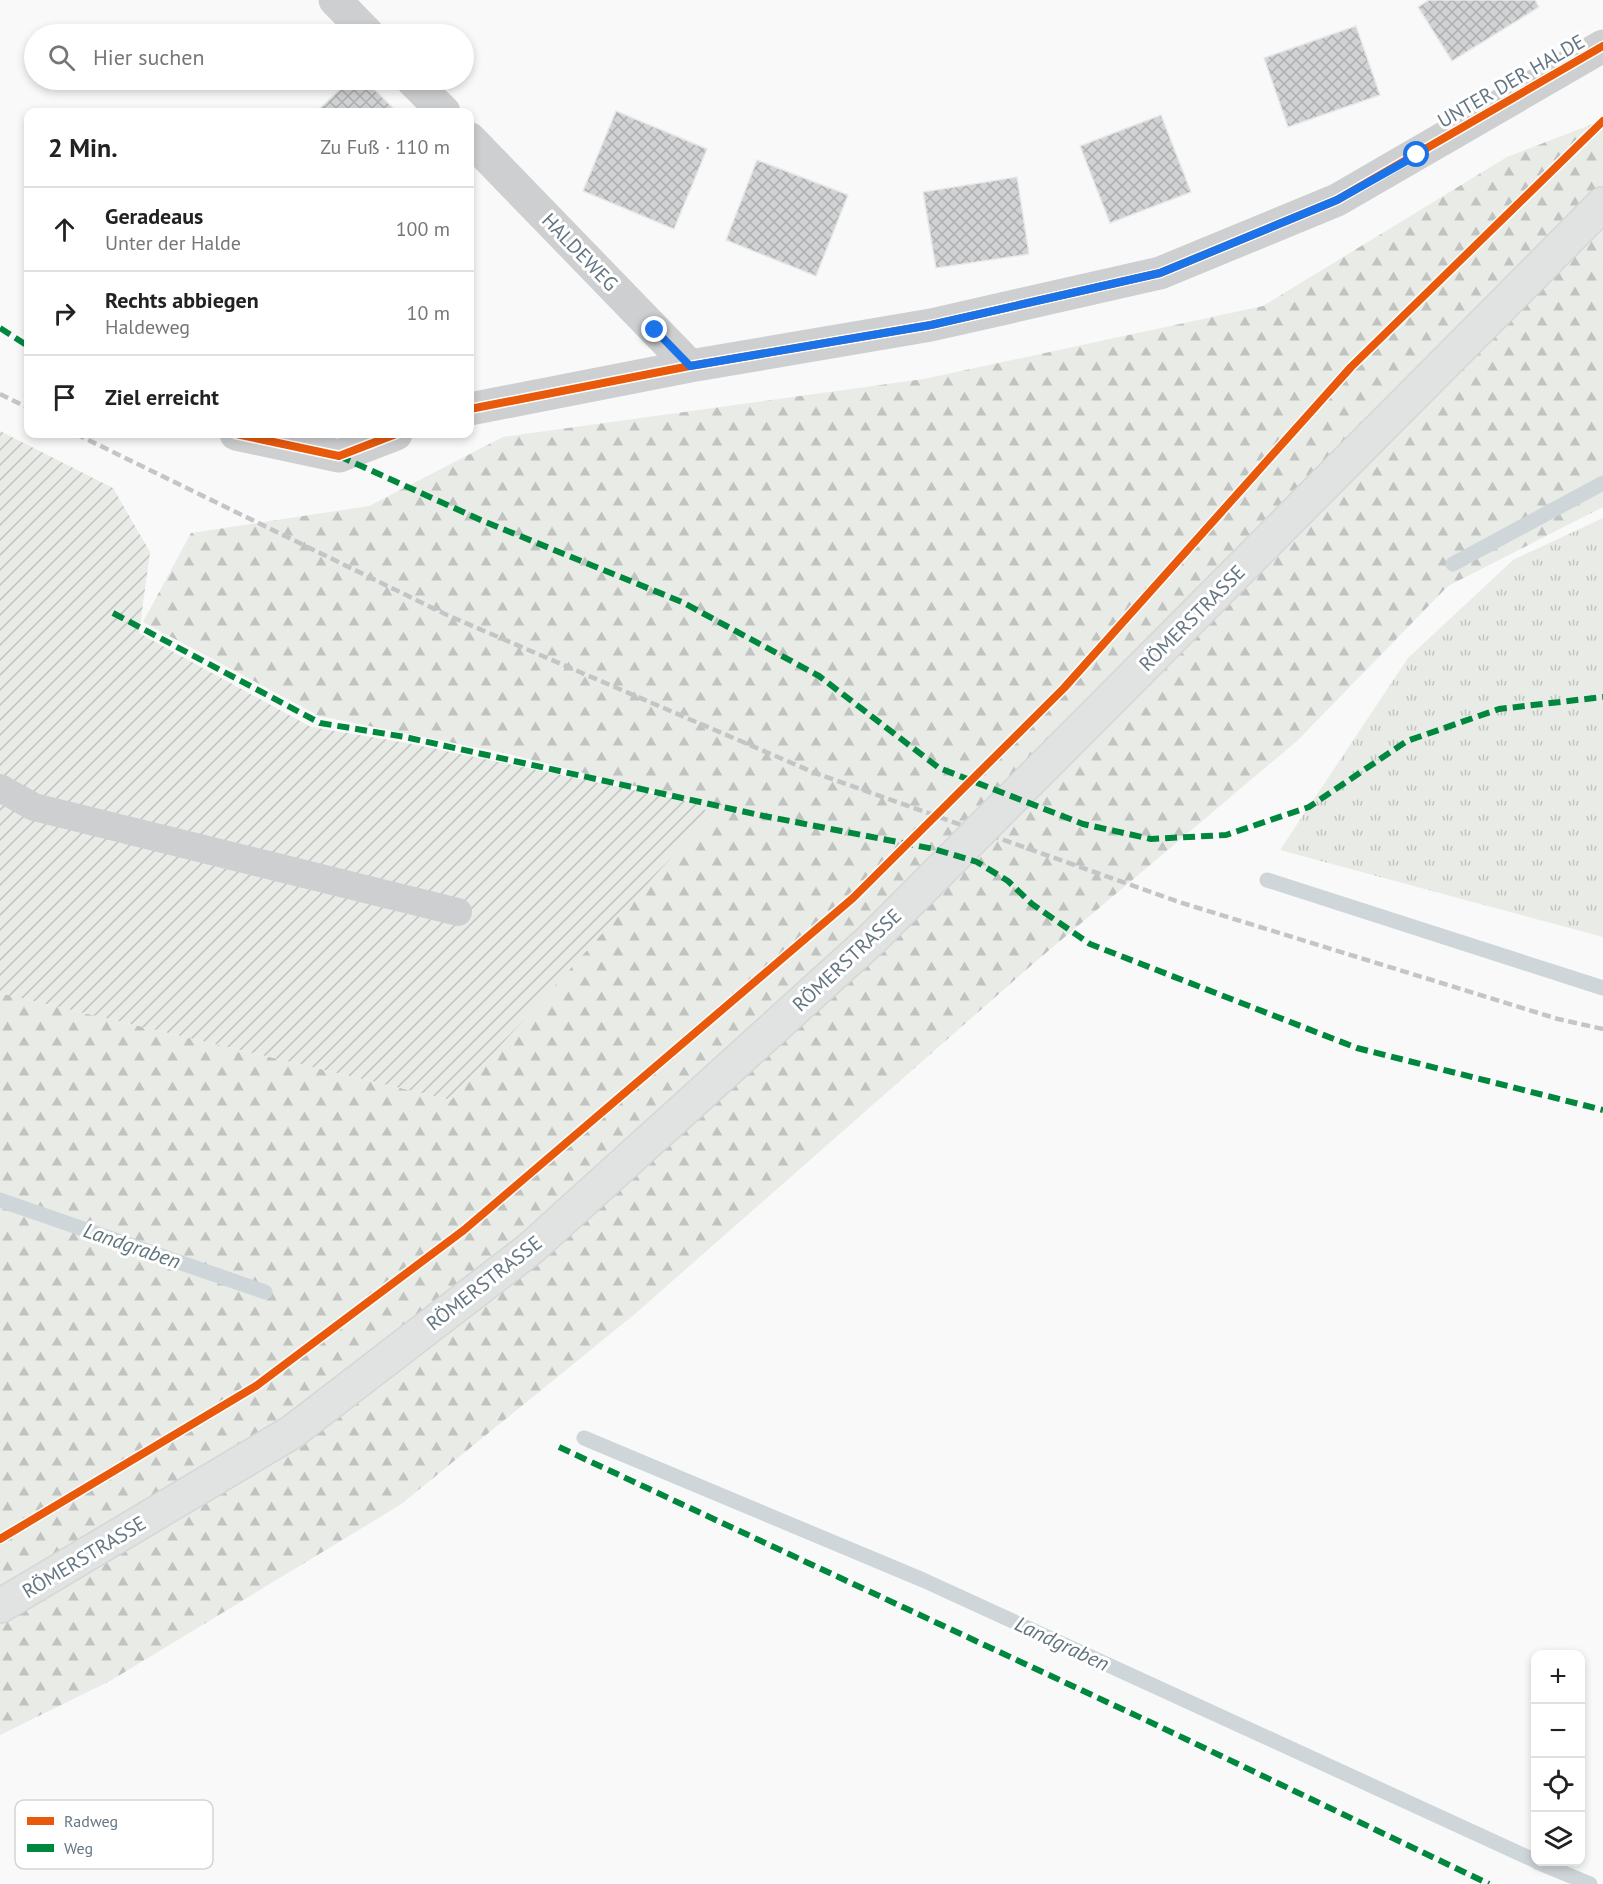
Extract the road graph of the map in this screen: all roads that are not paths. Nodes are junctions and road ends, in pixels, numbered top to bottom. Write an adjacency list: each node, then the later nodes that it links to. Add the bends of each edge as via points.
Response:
1 (335, 0): 2 (street)
2 (358, 24)
3 (1603, 46): 8 (street, UNTER DER HALDE, via 1337,200 1160,273 931,325)
4 (422, 90): 5 (street)
5 (440, 108)
6 (474, 143): 8 (street, HALDEWEG)
7 (1603, 204): 14 (main road, RÖMERSTRASSE, bridge, via 873,938 530,1249 292,1432)
8 (690, 366): 9 (street, UNTER DER HALDE)
9 (474, 408)
10 (255, 438): 11 (street, via 339,456)
11 (386, 438)
12 (0, 788): 13 (lane, via 34,807)
13 (458, 912)
14 (0, 1606)

